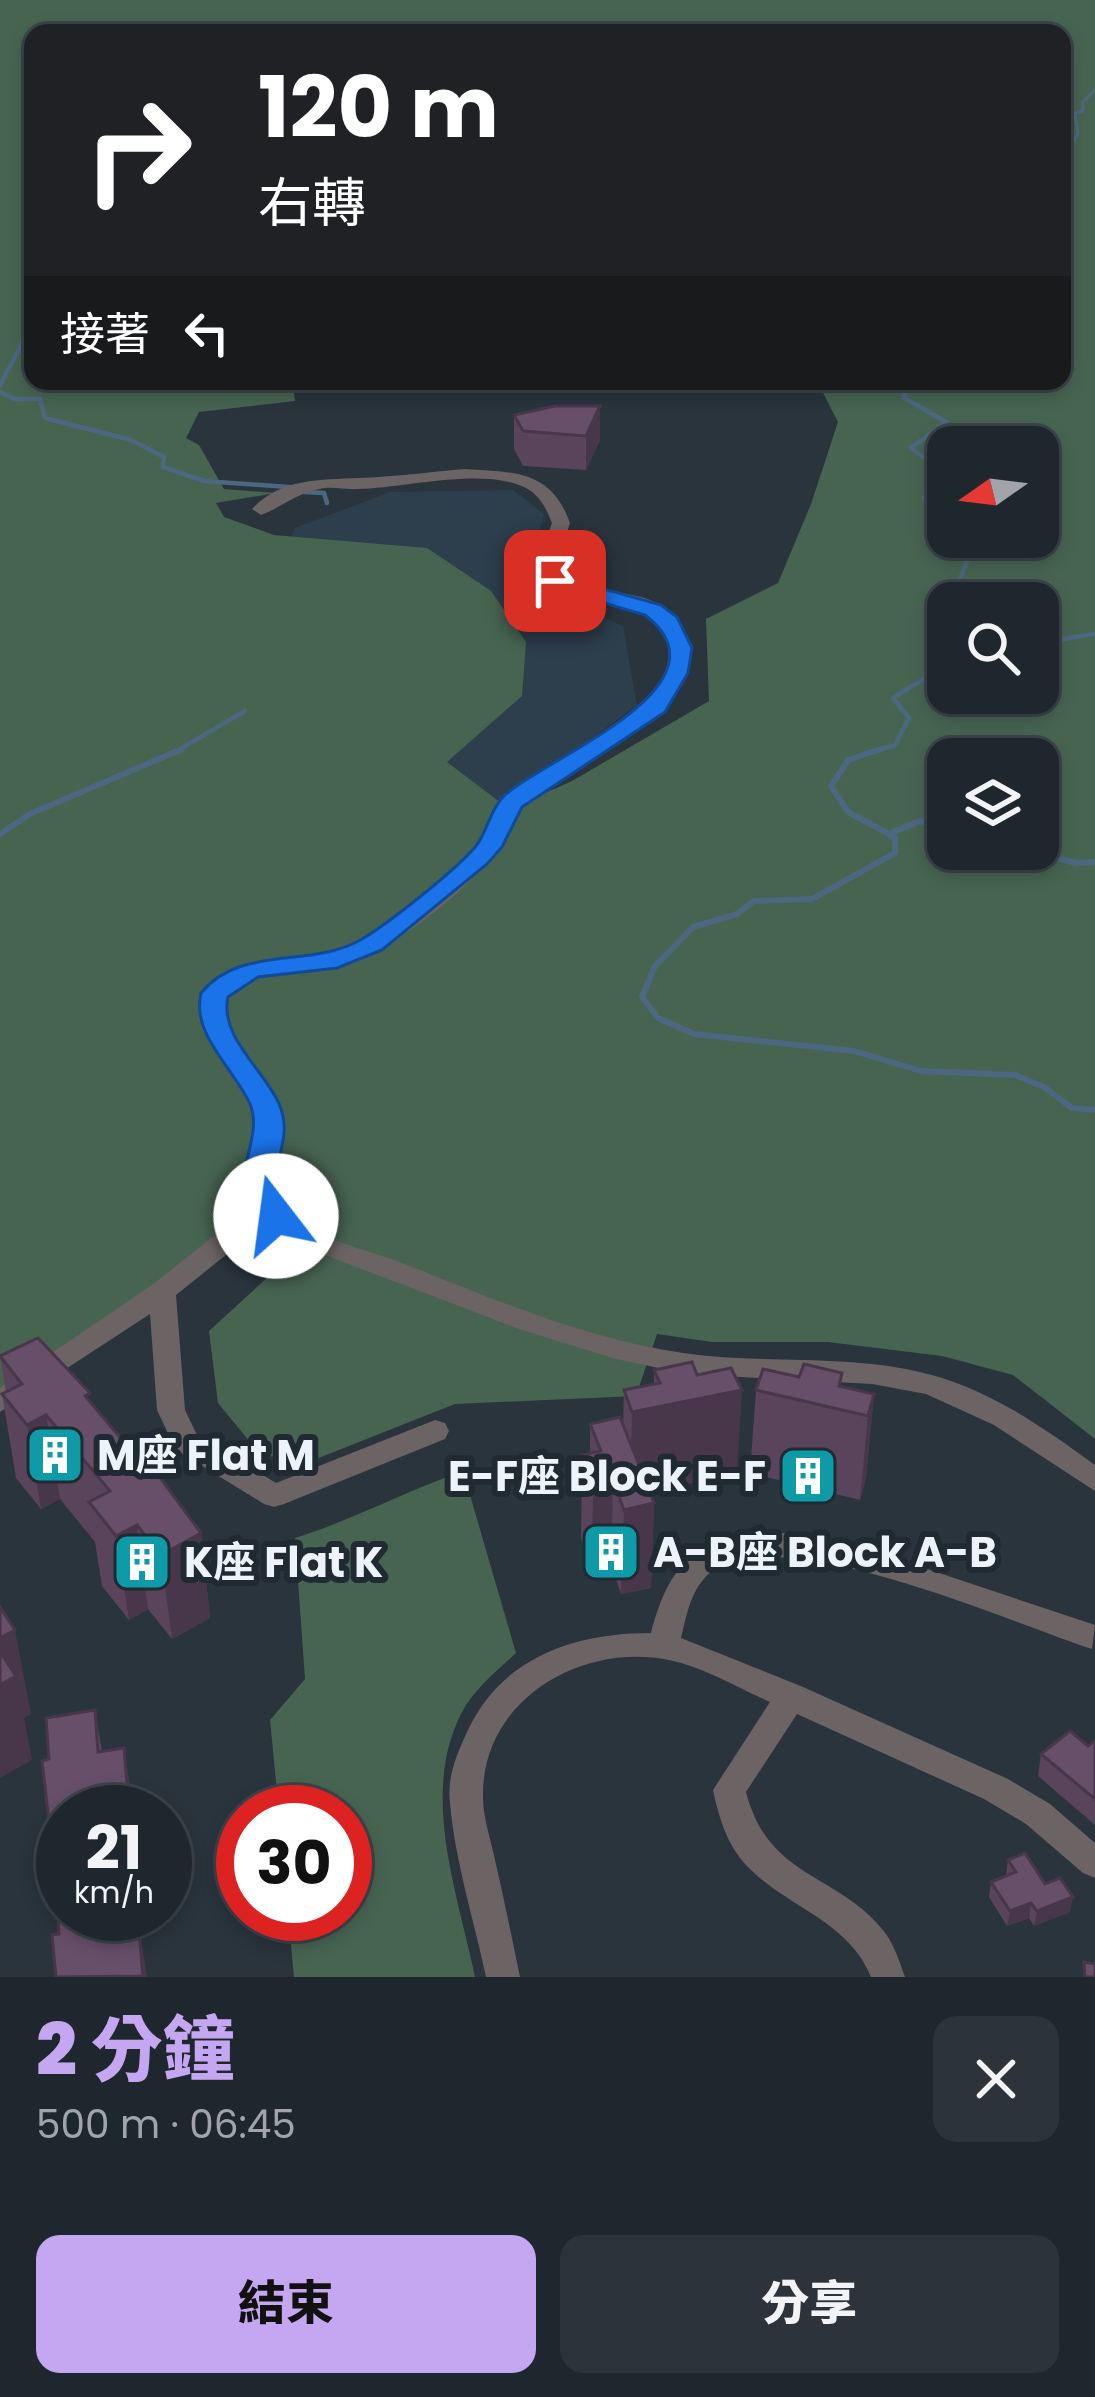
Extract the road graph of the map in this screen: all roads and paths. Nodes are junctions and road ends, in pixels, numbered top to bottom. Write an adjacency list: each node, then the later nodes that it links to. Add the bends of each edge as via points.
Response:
1 (261, 509): 2 (street, via 322,482 487,474 532,484 552,500 560,523 545,570 555,581 653,610 669,622 680,648 657,707 511,802 478,859 373,944 337,960 251,970 215,993 217,1028 266,1107 260,1180)
2 (268, 1208): 3 (street); 6 (street, via 326,1245 627,1352 941,1388 1016,1423)
3 (162, 1292): 4 (street); 5 (street, via 171,1410 186,1442 274,1496)
4 (0, 1402)
5 (435, 1431)
6 (1095, 1480)
7 (1092, 1637): 8 (street, via 841,1551 784,1540 735,1549 696,1569 671,1602)
8 (663, 1646): 9 (street); 11 (street, via 608,1646 556,1660 516,1686 476,1740 466,1802)
9 (792, 1696): 10 (street, via 1022,1803); 12 (street, via 728,1790 733,1823 787,1882 856,1924)
10 (1095, 1863)
11 (503, 1977)
12 (888, 1977)

